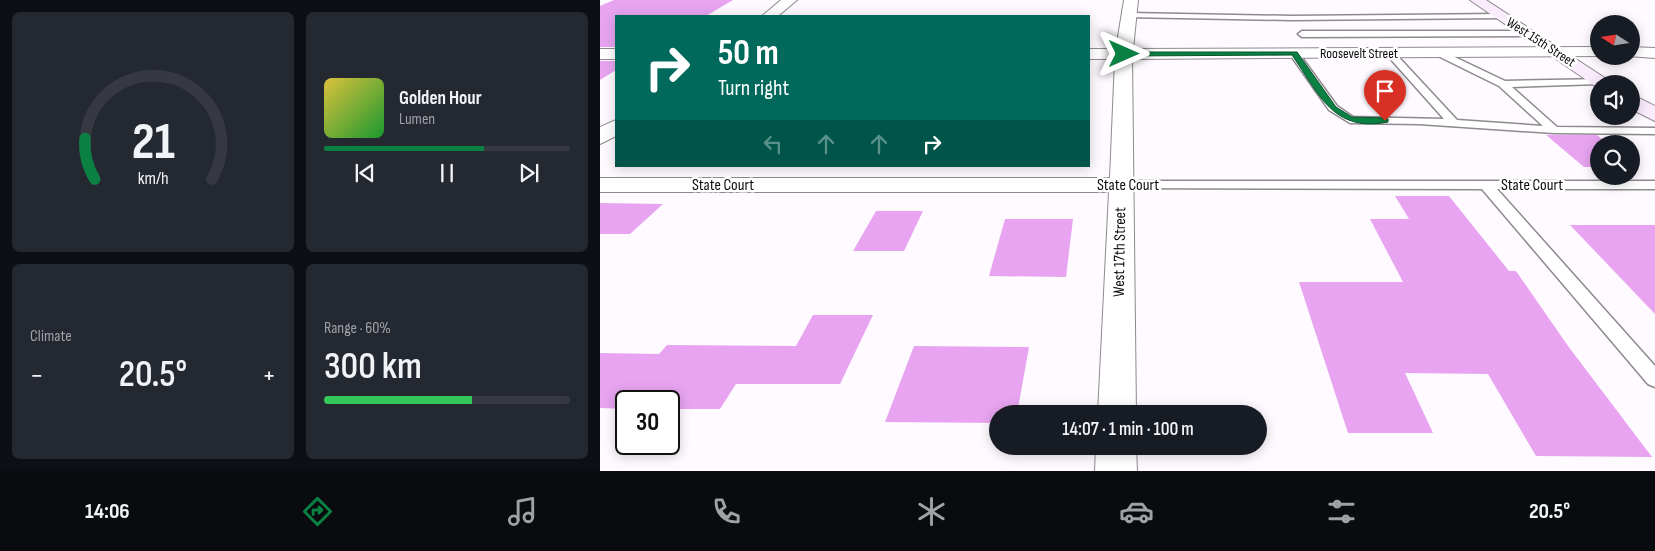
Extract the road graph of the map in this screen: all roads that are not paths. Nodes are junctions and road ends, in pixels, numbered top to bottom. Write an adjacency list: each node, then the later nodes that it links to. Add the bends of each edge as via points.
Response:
1 (790, 0): 4 (street)
2 (1477, 0): 5 (main road, West 15th Street)
3 (1130, 7): 6 (lane); 20 (street, West 17th Street)
4 (770, 15)
5 (1501, 16): 6 (lane); 8 (main road, West 15th Street)
6 (1291, 18): 7 (lane)
7 (1302, 34): 8 (lane); 14 (lane)
8 (1528, 34): 9 (main road, West 15th Street)
9 (1554, 52): 10 (street, Roosevelt Street); 16 (street, Roosevelt Street); 21 (main road, West 15th Street)
10 (1590, 52)
11 (1640, 52): 12 (street)
12 (1655, 52)
13 (1294, 53): 14 (street, Roosevelt Street); 20 (street, Roosevelt Street); 26 (lane, via 1333,108 1350,120)
14 (1318, 53): 15 (street, Roosevelt Street)
15 (1390, 53): 16 (street, Roosevelt Street); 26 (lane)
16 (1438, 53): 23 (lane)
17 (600, 54): 18 (street)
18 (615, 54)
19 (1090, 54): 20 (street, Roosevelt Street)
20 (1124, 54): 32 (street, West 17th Street)
21 (1592, 75)
22 (1590, 82): 23 (lane)
23 (1503, 84): 28 (lane)
24 (1640, 106): 25 (main road)
25 (1655, 115)
26 (1454, 124): 28 (lane)
27 (615, 127): 30 (street)
28 (1554, 130): 29 (lane)
29 (1655, 131)
30 (600, 137)
31 (600, 185): 32 (street, State Court)
32 (1121, 185): 33 (lane, State Court); 36 (street, West 17th Street)
33 (1486, 185): 34 (lane, State Court); 35 (lane)
34 (1655, 185)
35 (1655, 379)
36 (1117, 405)
37 (1116, 455): 38 (street)
38 (1116, 471)

